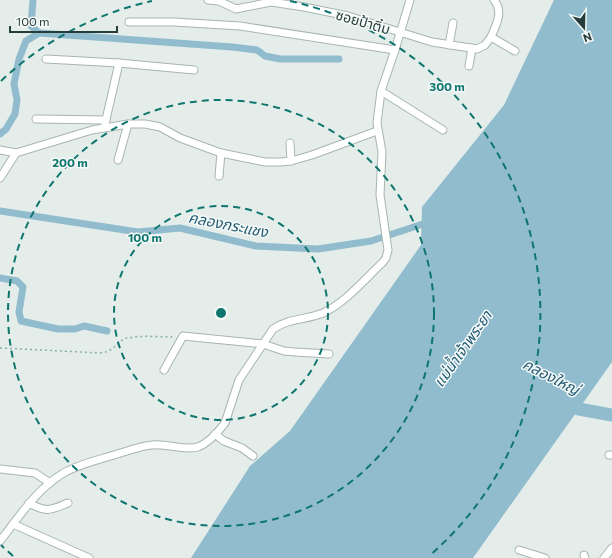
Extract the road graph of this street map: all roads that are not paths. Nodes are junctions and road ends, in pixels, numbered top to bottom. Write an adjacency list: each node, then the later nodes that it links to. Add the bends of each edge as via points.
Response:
1 (208, 0): 6 (street, ซอยป้าติ๋ม, via 219,0 236,9 272,2 304,7 348,16)
2 (410, 0): 6 (street)
3 (494, 0): 7 (street, via 499,8 500,17)
4 (129, 22): 10 (street, via 240,26)
5 (453, 23): 8 (street)
6 (401, 33): 8 (street, ซอยป้าติ๋ม); 10 (street)
7 (491, 38): 9 (street, via 482,48); 11 (street)
8 (449, 45): 9 (street, ซอยป้าติ๋ม)
9 (472, 48): 14 (street)
10 (395, 50): 16 (street)
11 (515, 51)
12 (46, 59): 13 (street)
13 (119, 63): 15 (street); 18 (street)
14 (469, 66)
15 (194, 70)
16 (381, 91): 21 (street); 22 (street)
17 (36, 119): 18 (street)
18 (106, 120): 20 (street)
19 (128, 124): 20 (street); 26 (street, via 160,126 180,138); 27 (street)
20 (104, 128): 25 (street)
21 (443, 130)
22 (377, 131): 28 (street); 31 (street, via 382,152 380,195 388,250 383,262 342,301 316,316 281,324)
23 (290, 143): 28 (street)
24 (0, 150): 25 (street)
25 (16, 153): 30 (street)
26 (221, 153): 28 (street, via 265,162); 29 (street)
27 (118, 160)
28 (291, 161)
29 (219, 176)
30 (0, 178)
31 (263, 344): 32 (street, via 284,351); 33 (street, via 183,336); 34 (street, via 239,380 227,419)
32 (329, 354)
33 (164, 370)
34 (215, 434): 35 (street); 37 (street, via 199,446 189,448 153,445 141,447 84,464 62,474)
35 (253, 456)
36 (0, 469): 37 (street, via 35,473)
37 (50, 483): 38 (street)
38 (29, 503): 39 (street, via 46,510); 40 (street)
39 (68, 503)
40 (13, 524): 41 (street); 44 (street)
41 (0, 541)
42 (612, 548): 46 (street)
43 (519, 550): 45 (street)
44 (89, 558)
45 (545, 558)
46 (604, 558)

